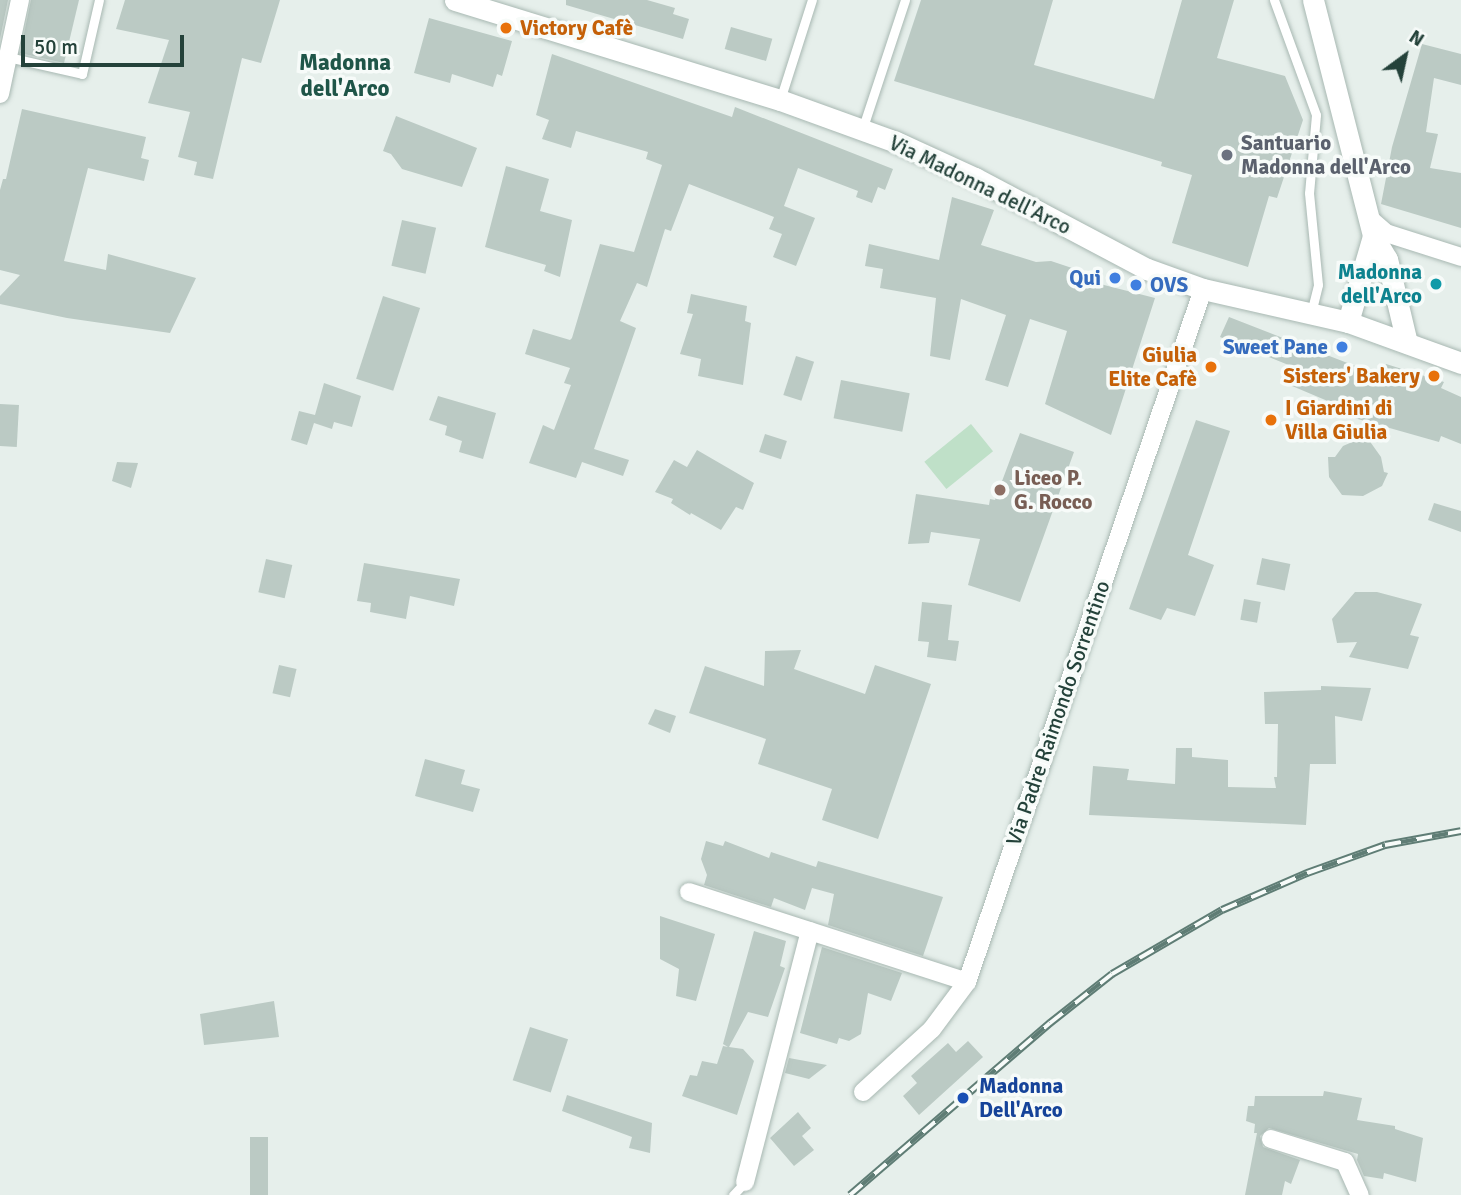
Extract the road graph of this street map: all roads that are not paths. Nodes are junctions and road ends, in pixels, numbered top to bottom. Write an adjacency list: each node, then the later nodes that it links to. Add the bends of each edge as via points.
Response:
1 (20, 0): 8 (street)
2 (99, 0): 8 (lane, via 82,74)
3 (455, 0): 10 (main road, Via Madonna dell'Arco)
4 (812, 0): 10 (lane)
5 (905, 0): 11 (lane)
6 (1274, 0): 15 (lane, via 1317,114 1309,193 1318,285)
7 (1313, 0): 12 (main road)
8 (8, 57): 9 (street)
9 (0, 94)
10 (780, 100): 11 (main road, Via Madonna dell'Arco)
11 (862, 130): 14 (main road, Via Madonna dell'Arco, via 975,178 1147,269)
12 (1372, 227): 13 (street); 16 (main road); 17 (main road, via 1387,259)
13 (1461, 257)
14 (1203, 289): 15 (main road, Via Madonna dell'Arco); 21 (street, Via Padre Raimondo Sorrentino)
15 (1311, 314): 16 (main road, Via Madonna dell'Arco)
16 (1348, 322): 17 (main road, Via Madonna dell'Arco)
17 (1408, 343): 18 (main road, Via Madonna dell'Arco)
18 (1461, 363)
19 (689, 892): 20 (street)
20 (810, 931): 21 (street); 24 (street)
21 (967, 982): 22 (street, Via Padre Raimondo Sorrentino, via 932,1029)
22 (863, 1092)
23 (1271, 1139): 25 (street, via 1345,1162)
24 (739, 1189)
25 (1360, 1195)

